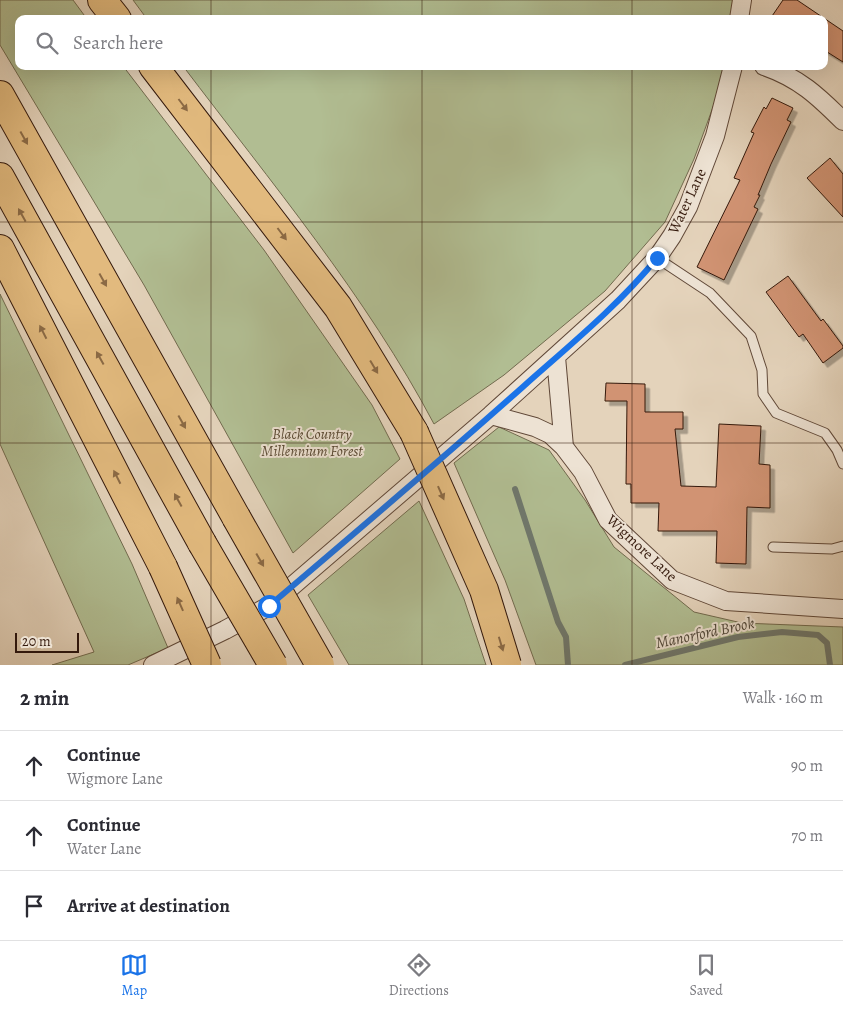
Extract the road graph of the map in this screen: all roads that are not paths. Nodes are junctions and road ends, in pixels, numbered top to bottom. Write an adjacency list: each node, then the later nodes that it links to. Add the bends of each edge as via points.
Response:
1 (102, 0): 3 (highway)
2 (742, 0): 4 (street)
3 (114, 15)
4 (740, 15)
5 (156, 70): 24 (highway, one-way to 24, bridge, via 338,307 414,432 484,590)
6 (731, 70): 12 (street, Water Lane, via 715,136 688,207)
7 (774, 70): 9 (street, via 816,94)
8 (0, 95): 23 (highway, one-way to 23, bridge)
9 (843, 121)
10 (0, 177): 22 (highway, one-way to 10, bridge)
11 (0, 249): 21 (highway, one-way to 11, bridge, via 163,567)
12 (657, 258): 13 (street, Water Lane, via 618,300); 16 (lane, via 710,293 751,336 762,370 763,394 776,413 825,433)
13 (556, 357): 14 (street, Water Lane); 15 (street)
14 (491, 415): 15 (street, Wigmore Lane, via 535,427 550,434); 20 (street, via 269,606)
15 (564, 447): 19 (street, Wigmore Lane, via 583,472 608,520 672,580 726,601)
16 (843, 464)
17 (843, 546): 18 (lane, via 832,549)
18 (774, 547)
19 (843, 609)
20 (153, 665)
21 (207, 665)
22 (273, 665)
23 (320, 665)
24 (507, 665)

